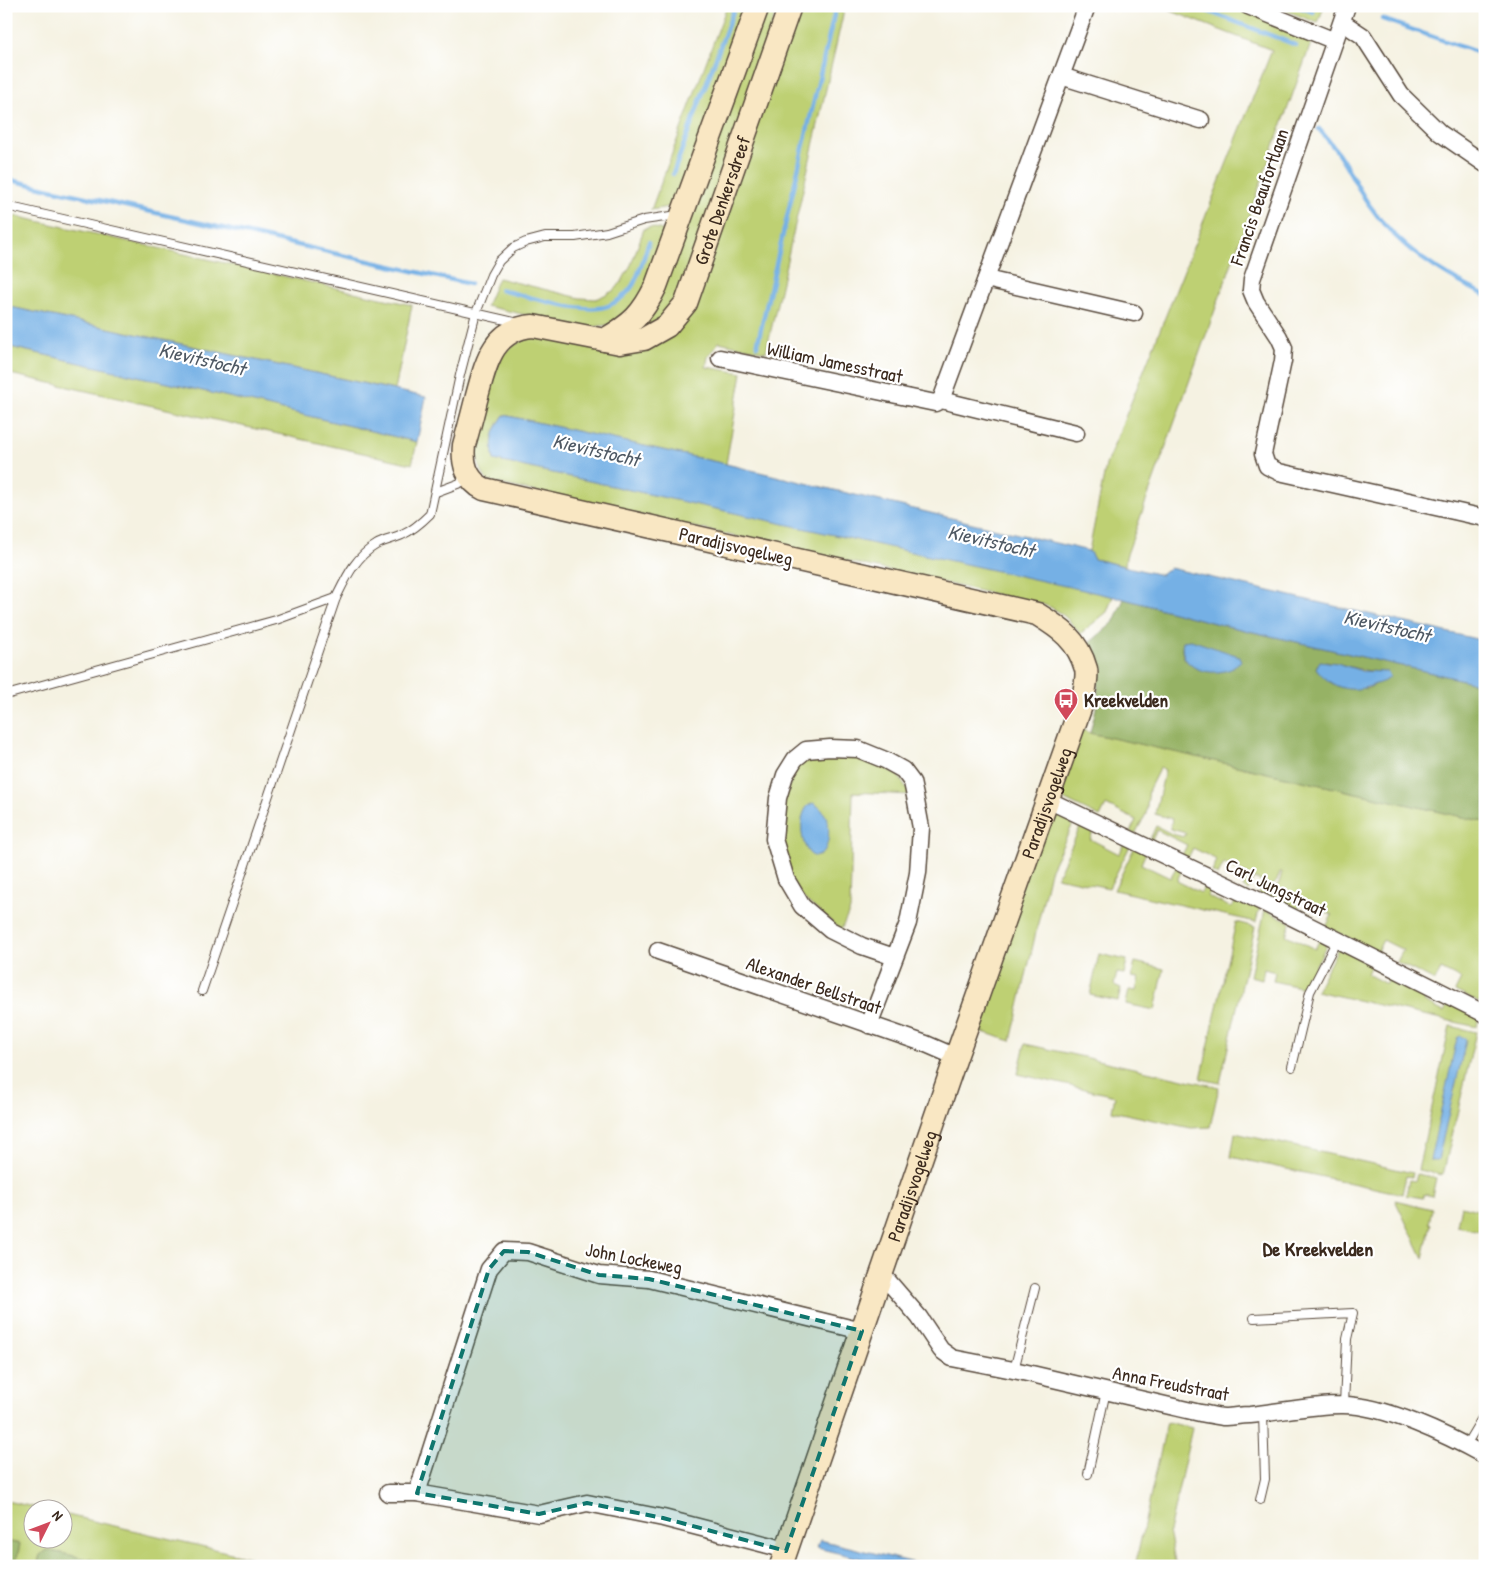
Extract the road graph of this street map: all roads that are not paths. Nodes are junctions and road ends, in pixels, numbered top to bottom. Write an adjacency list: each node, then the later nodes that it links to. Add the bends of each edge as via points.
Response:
1 (758, 6): 12 (street, Grote Denkersdreef)
2 (790, 6): 17 (street, Grote Denkersdreef, via 686,304 667,326 644,339 620,343)
3 (1087, 6): 8 (street)
4 (1248, 6): 7 (street)
5 (1348, 6): 6 (street, Francis Beaufortlaan)
6 (1342, 22): 7 (street, Francis Beaufortlaan); 10 (street, via 1362,36 1401,96 1440,133)
7 (1334, 41): 23 (street, Francis Beaufortlaan, via 1252,278 1251,290 1256,302 1284,348 1263,454 1267,466 1280,472)
8 (1061, 76): 9 (street); 13 (street)
9 (1201, 120)
10 (1485, 164)
11 (6, 206): 15 (lane)
12 (682, 214): 15 (lane, via 644,220 607,232 545,237 513,248 499,261 491,275); 17 (street, Grote Denkersdreef, via 648,302 626,327)
13 (986, 280): 14 (street); 19 (street)
14 (1134, 313)
15 (476, 314): 16 (lane); 22 (lane)
16 (533, 326): 17 (street, Grote Denkersdreef); 21 (street, Grote Denkersdreef, via 510,332 491,352 464,445)
17 (604, 340)
18 (720, 358): 19 (street, William Jamesstraat, via 935,404)
19 (941, 400): 20 (street, William Jamesstraat)
20 (1076, 434)
21 (467, 473): 22 (lane, via 460,483); 26 (street, Paradijsvogelweg, via 484,490 1037,614 1062,629 1074,644 1086,670 1083,700)
22 (436, 492): 24 (lane, via 430,514 420,525 376,544 361,556)
23 (1485, 518)
24 (336, 598): 25 (lane, via 267,623); 30 (lane)
25 (6, 695)
26 (1048, 800): 27 (street, Carl Jungstraat); 33 (street, Paradijsvogelweg)
27 (1337, 940): 31 (street, Carl Jungstraat); 34 (lane, via 1310,992)
28 (658, 951): 32 (street, Alexander Bellstraat)
29 (894, 957): 29 (street, via 908,923 918,873 921,828 912,782 903,770 858,749 806,750 795,759 785,775 778,798 774,839 786,879 802,906 830,930); 32 (street)
30 (202, 991)
31 (1485, 1014)
32 (869, 1026): 33 (street, Alexander Bellstraat)
33 (956, 1057): 35 (street, Paradijsvogelweg)
34 (1292, 1067)
35 (881, 1275): 38 (street, Paradijsvogelweg); 39 (street, Anna Freudstraat, via 919,1317 941,1350 952,1358)
36 (1036, 1288): 39 (lane)
37 (1254, 1318): 41 (lane, via 1353,1314)
38 (862, 1330): 48 (street, John Lockeweg, via 649,1279 599,1275 528,1252 504,1251 489,1269); 50 (street, Paradijsvogelweg)
39 (1014, 1370): 40 (street, Anna Freudstraat)
40 (1106, 1391): 43 (street, Anna Freudstraat, via 1224,1417); 46 (lane)
41 (1344, 1404): 43 (street, Anna Freudstraat); 44 (street, Anna Freudstraat, via 1394,1414)
42 (1485, 1413): 44 (lane)
43 (1263, 1414): 49 (lane, via 1265,1479)
44 (1466, 1445): 45 (street, Anna Freudstraat)
45 (1485, 1456)
46 (1088, 1474)
47 (388, 1493): 48 (street)
48 (417, 1493): 50 (street, via 539,1514 587,1503 663,1518 772,1546)
49 (1260, 1500)
50 (784, 1558)

